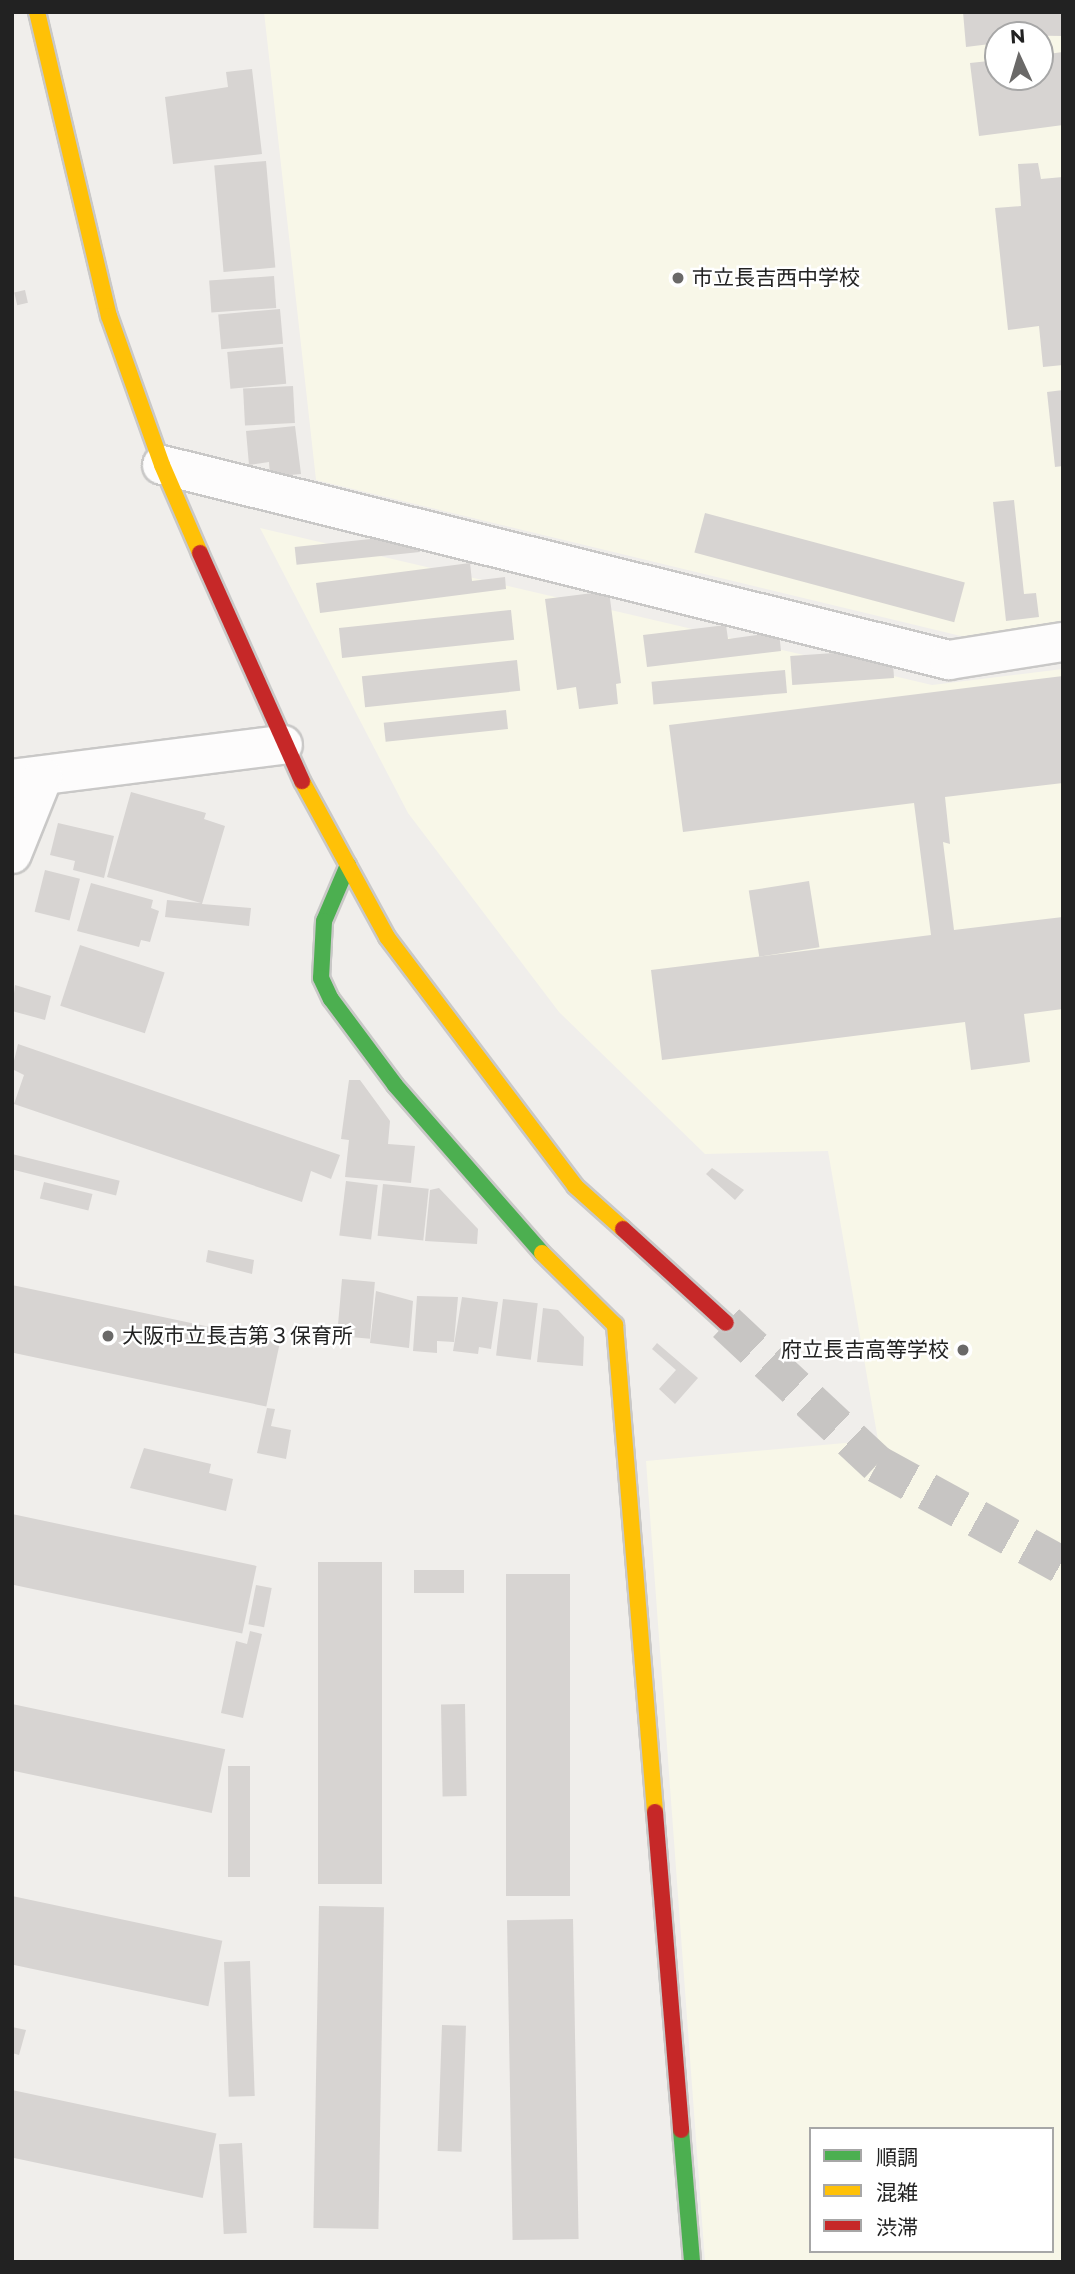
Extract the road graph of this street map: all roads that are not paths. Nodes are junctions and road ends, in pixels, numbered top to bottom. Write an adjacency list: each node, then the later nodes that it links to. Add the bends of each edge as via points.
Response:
1 (37, 12): 2 (street, via 109,316)
2 (162, 465): 3 (street, via 949,660); 4 (street)
3 (1063, 642)
4 (283, 745): 5 (street); 7 (street)
5 (27, 778): 6 (street)
6 (12, 854)
7 (348, 864): 8 (street, via 387,937 575,1186); 9 (street, via 324,921 319,961 331,999 395,1085 521,1232 615,1325)
8 (726, 1323)
9 (692, 2262)

